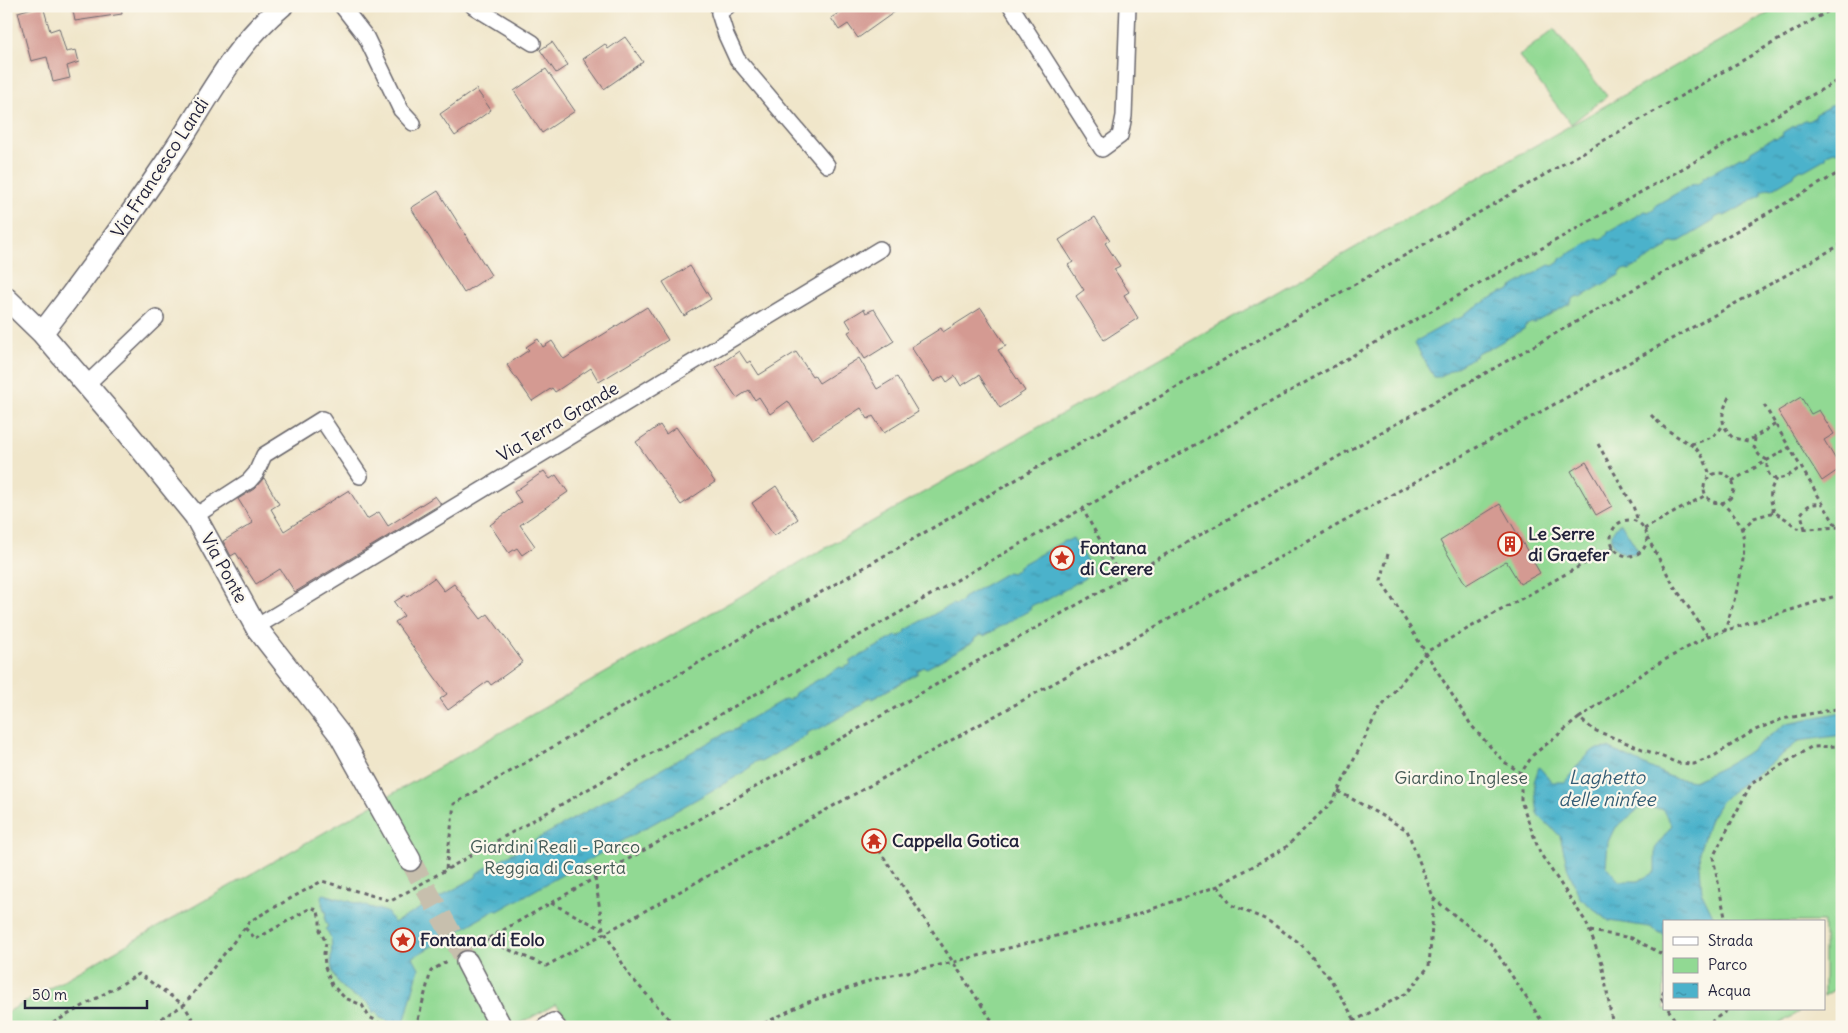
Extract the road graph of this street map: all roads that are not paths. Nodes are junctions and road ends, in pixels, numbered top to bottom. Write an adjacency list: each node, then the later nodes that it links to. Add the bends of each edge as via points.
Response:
1 (282, 6): 13 (street, Via Francesco Landi, via 265,20 225,69 173,153 113,240)
2 (342, 6): 8 (street, via 366,37 401,110)
3 (473, 6): 7 (street)
4 (728, 6): 9 (street, via 719,13 738,59)
5 (1011, 6): 6 (street, via 1102,149 1120,136 1124,116)
6 (1128, 6)
7 (533, 43)
8 (413, 123)
9 (827, 164)
10 (880, 249): 17 (street, Via Terra Grande)
11 (6, 298): 13 (street, Via Ponte)
12 (156, 318): 14 (street)
13 (42, 333): 14 (street, Via Ponte)
14 (86, 385): 16 (street, Via Ponte)
15 (360, 476): 16 (street, via 322,418 264,455 249,480)
16 (195, 516): 17 (street, Via Ponte)
17 (256, 627): 18 (street, Via Ponte, via 340,735)
18 (410, 860)
19 (464, 956): 20 (street)
20 (501, 1027)

